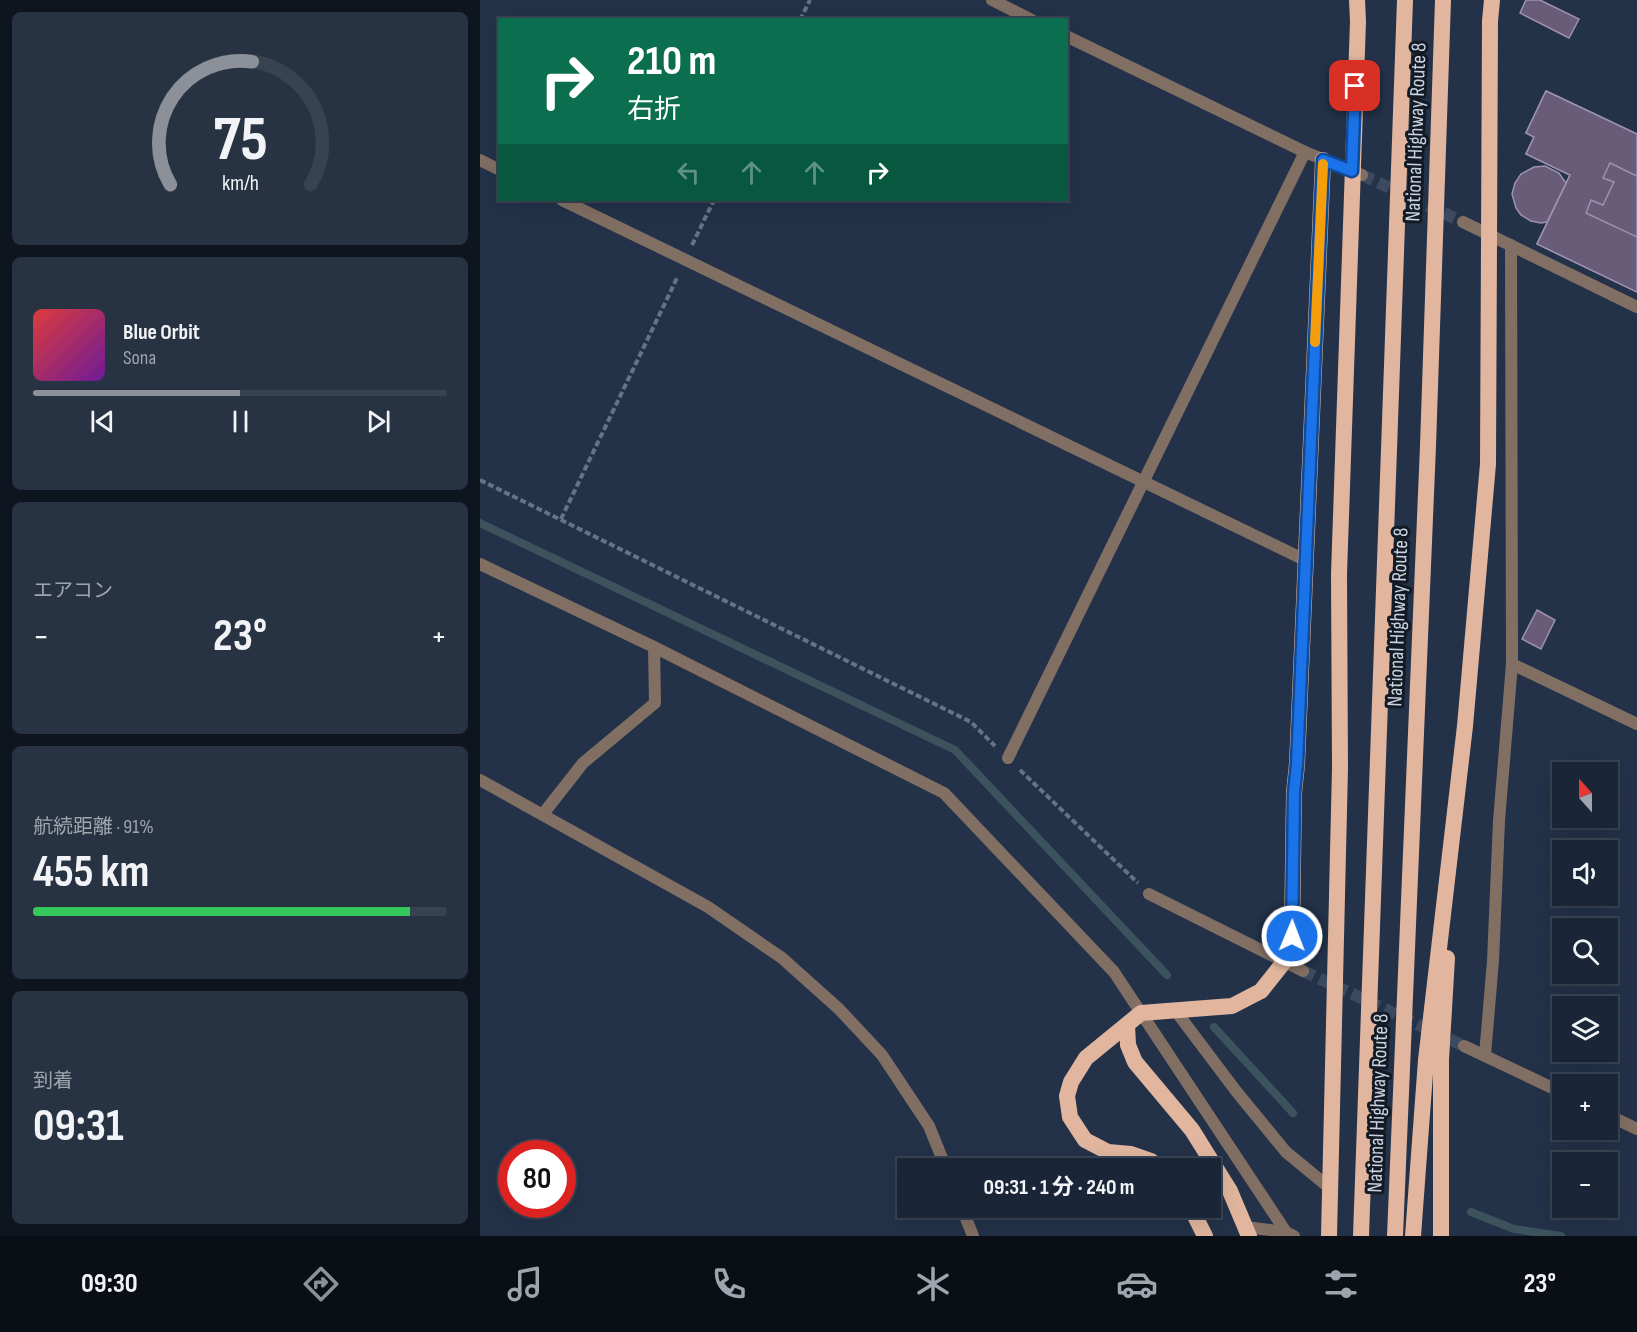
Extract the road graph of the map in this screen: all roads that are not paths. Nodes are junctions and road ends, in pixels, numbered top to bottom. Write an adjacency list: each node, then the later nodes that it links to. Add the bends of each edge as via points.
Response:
1 (992, 0): 6 (street)
2 (1357, 0): 12 (highway)
3 (1406, 0): 49 (highway, National Highway Route 8)
4 (1443, 0): 50 (highway, National Highway Route 8)
5 (1492, 0): 15 (highway)
6 (1028, 18)
7 (1068, 37): 8 (street)
8 (1305, 152): 10 (street); 18 (street)
9 (480, 160): 11 (street)
10 (1323, 160): 12 (street); 19 (highway)
11 (498, 169)
12 (1357, 173): 41 (highway, via 1339,574 1339,804)
13 (564, 201): 18 (street)
14 (1463, 222): 15 (street)
15 (1488, 234): 16 (street); 28 (highway, via 1488,464 1465,726)
16 (1511, 245): 17 (street); 22 (street)
17 (1637, 307)
18 (1143, 482): 19 (street); 24 (street)
19 (1305, 560): 29 (highway, via 1292,936)
20 (480, 564): 21 (street)
21 (654, 647): 26 (street, via 655,704 583,763); 32 (street, via 944,793 1114,972)
22 (1512, 664): 23 (street); 35 (street)
23 (1637, 724)
24 (1008, 758)
25 (480, 780): 26 (street)
26 (543, 814): 39 (street, via 708,907 783,958 882,1055 929,1126)
27 (1149, 894): 29 (street)
28 (1440, 928): 51 (highway); 52 (highway, via 1448,946 1441,1060)
29 (1284, 962): 30 (street); 31 (highway, via 1260,991 1232,1006)
30 (1303, 971)
31 (1175, 1010): 32 (highway); 41 (street, via 1286,1152)
32 (1141, 1013): 33 (highway); 45 (street)
33 (1127, 1025): 40 (highway, via 1077,1068 1067,1096 1070,1117 1085,1140 1108,1152); 44 (highway, via 1128,1045 1135,1062 1191,1131 1230,1191)
34 (1464, 1046): 35 (street)
35 (1485, 1055): 36 (street)
36 (1552, 1088)
37 (1618, 1120): 38 (street)
38 (1637, 1129)
39 (942, 1158)
40 (1142, 1158)
41 (1330, 1189): 48 (highway)
42 (966, 1218): 46 (street)
43 (1196, 1218): 47 (highway)
44 (1247, 1232): 45 (street)
45 (1290, 1234)
46 (973, 1236)
47 (1204, 1236)
48 (1329, 1236)
49 (1361, 1236)
50 (1395, 1236)
51 (1413, 1236)
52 (1441, 1236)

